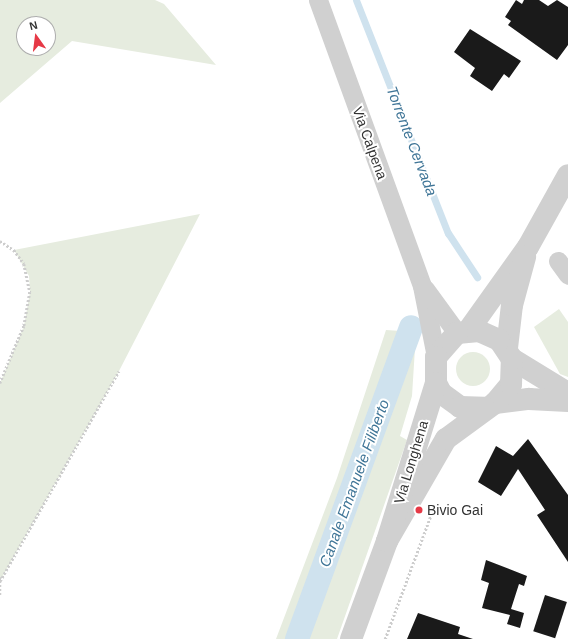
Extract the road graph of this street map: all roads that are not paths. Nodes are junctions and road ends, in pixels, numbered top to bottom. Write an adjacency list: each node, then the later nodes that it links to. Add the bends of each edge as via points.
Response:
1 (318, 0): 4 (street, Via Calpena)
2 (568, 175): 3 (street, Via Longhena)
3 (528, 247): 5 (street, Via Longhena); 6 (street, Via Longhena, via 512,305)
4 (422, 286): 5 (street, Via Calpena); 7 (street, Via Calpena)
5 (463, 332): 6 (street, via 490,334); 7 (street, Via Longhena)
6 (509, 354): 9 (street); 11 (street, Via Longhena, via 511,384)
7 (436, 357): 8 (street, Via Longhena)
8 (436, 383): 11 (street, via 441,393 460,407); 12 (street, Via Longhena)
9 (568, 393)
10 (568, 401): 11 (street, via 529,399)
11 (489, 406): 12 (street, Via Longhena, via 459,425 439,448)
12 (387, 541): 13 (street, Via Longhena)
13 (351, 639)

